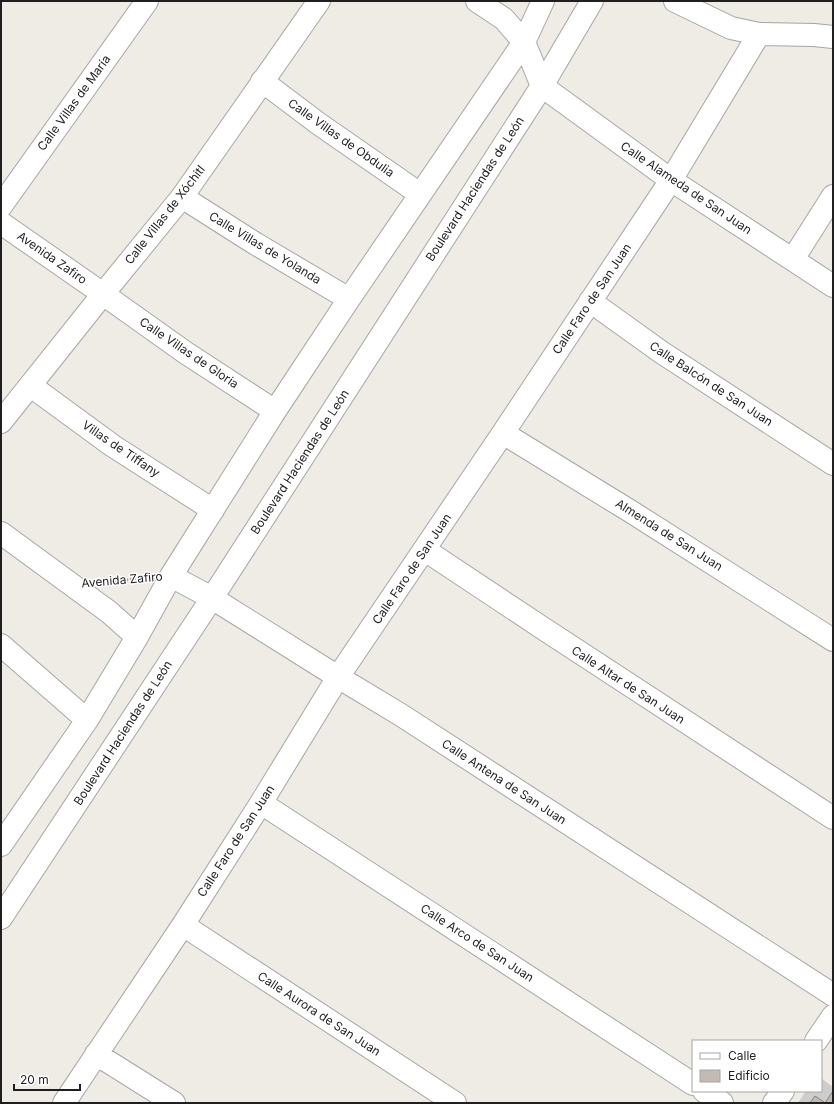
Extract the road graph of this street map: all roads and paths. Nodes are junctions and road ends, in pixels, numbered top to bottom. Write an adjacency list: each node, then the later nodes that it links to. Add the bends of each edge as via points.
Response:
1 (147, 1): 16 (street, Calle Villas de María)
2 (319, 1): 10 (street, Calle Villas de Xóchitl)
3 (477, 1): 9 (street, via 504,19)
4 (543, 1): 9 (street)
5 (592, 1): 11 (street, Boulevard Haciendas de León)
6 (675, 1): 7 (street, via 731,28)
7 (759, 34): 8 (street); 12 (street, Calle Faro de San Juan)
8 (833, 37)
9 (524, 42): 11 (street); 13 (street)
10 (262, 82): 13 (street, Calle Villas de Obdulia); 15 (street, Calle Villas de Xóchitl)
11 (542, 86): 12 (street, Calle Alameda de San Juan); 33 (street, Boulevard Haciendas de León)
12 (671, 180): 18 (street, Calle Alameda de San Juan); 22 (street, Calle Faro de San Juan)
13 (420, 194): 21 (street)
14 (833, 196): 18 (street)
15 (182, 197): 20 (street, Calle Villas de Xóchitl); 21 (street, Calle Villas de Yolanda)
16 (1, 206)
17 (1, 223): 20 (street, Avenida Zafiro)
18 (793, 259): 19 (street, Calle Alameda de San Juan)
19 (833, 286)
20 (103, 294): 23 (street, Calle Villas de Xóchitl); 24 (street, Calle Villas de Gloria)
21 (349, 299): 24 (street)
22 (590, 302): 26 (street, Calle Faro de San Juan); 27 (street, Calle Balcón de San Juan, via 661,352)
23 (31, 386): 25 (street, Calle Villas de Xóchitl); 28 (street, Villas de Tiffany, via 114,446)
24 (275, 412): 28 (street)
25 (1, 422)
26 (503, 433): 30 (street, Calle Faro de San Juan); 35 (street, Almenda de San Juan)
27 (833, 464)
28 (213, 510): 31 (street)
29 (1, 533): 32 (street, Avenida Zafiro)
30 (425, 550): 37 (street, Calle Faro de San Juan); 40 (street, Calle Altar de San Juan)
31 (172, 576): 32 (path, Avenida Zafiro); 33 (street, Calle Antena de San Juan); 34 (street)
32 (72, 584): 34 (street, Avenida Zafiro)
33 (212, 598): 37 (street, Calle Antena de San Juan); 42 (street, Boulevard Haciendas de León)
34 (137, 637): 38 (street)
35 (833, 640)
36 (1, 645): 38 (street)
37 (338, 678): 39 (street, Calle Faro de San Juan); 44 (street, Calle Antena de San Juan, via 400,715)
38 (87, 720): 41 (street)
39 (261, 803): 43 (street, Calle Faro de San Juan); 48 (street, Calle Arco de San Juan)
40 (833, 818)
41 (1, 844)
42 (1, 918)
43 (183, 925): 47 (street, Calle Faro de San Juan); 53 (street, Calle Aurora de San Juan)
44 (833, 995)
45 (833, 1016): 46 (street)
46 (817, 1040)
47 (96, 1054): 51 (street, Calle Faro de San Juan); 52 (street)
48 (692, 1083)
49 (706, 1092): 54 (street)
50 (782, 1092): 55 (street)
51 (64, 1103)
52 (174, 1103)
53 (455, 1103)
54 (722, 1103)
55 (774, 1103)

